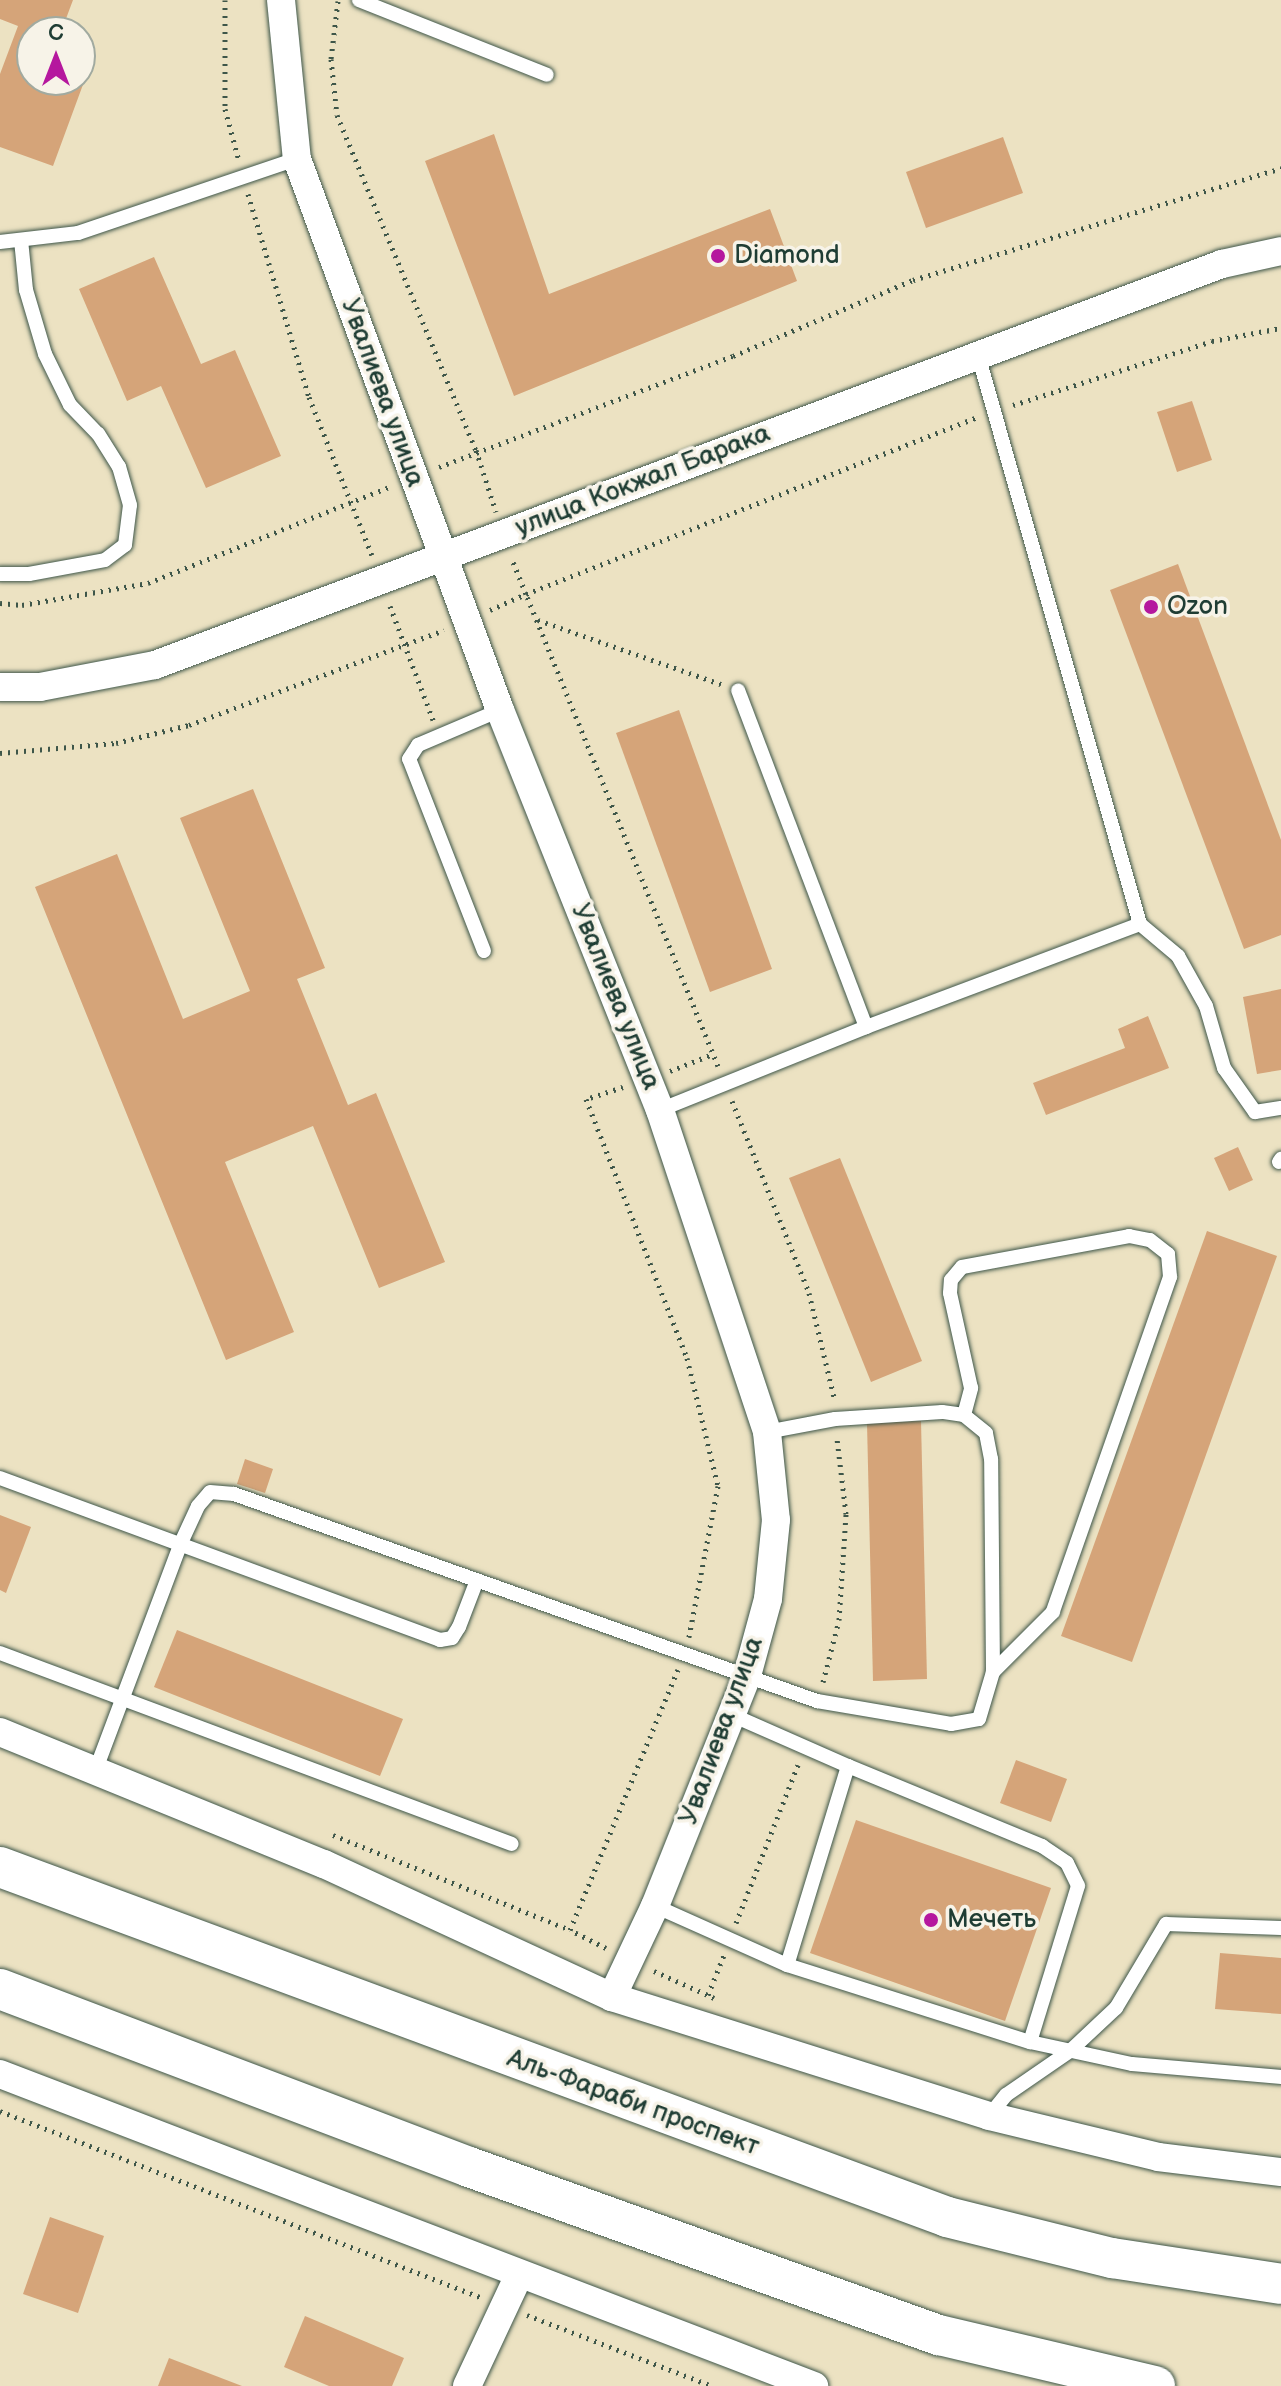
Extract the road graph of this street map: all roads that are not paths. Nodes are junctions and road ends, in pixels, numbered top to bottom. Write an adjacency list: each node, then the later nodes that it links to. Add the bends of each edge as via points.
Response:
1 (281, 0): 4 (street, Увалиева улица)
2 (359, 0): 3 (lane)
3 (547, 75)
4 (297, 159): 5 (lane, via 78,233); 9 (street, Увалиева улица)
5 (21, 240): 6 (lane); 10 (lane, via 26,290 45,354 70,405 119,467 130,505 125,545 105,560)
6 (0, 242)
7 (1281, 251): 8 (street, улица Кокжал Барака, via 1222,264)
8 (978, 355): 9 (street, улица Кокжал Барака); 14 (lane)
9 (446, 557): 11 (street, улица Кокжал Барака, via 155,665 40,687); 13 (street, Увалиева улица)
10 (0, 574)
11 (0, 687)
12 (738, 690): 16 (lane)
13 (500, 710): 15 (lane, via 439,736 409,759); 18 (street, Увалиева улица)
14 (1140, 924): 16 (lane); 17 (lane, via 1178,956 1206,1006 1224,1068 1255,1112)
15 (484, 951)
16 (866, 1027): 18 (lane)
17 (1281, 1108)
18 (660, 1110): 20 (street, Увалиева улица)
19 (964, 1415): 20 (lane, via 835,1419); 25 (lane, via 986,1433 991,1459); 25 (lane, via 971,1388 950,1293 951,1280 962,1267 1129,1236 1150,1240 1168,1254 1170,1277 1053,1612)
20 (767, 1432): 26 (street, Увалиева улица, via 776,1520 768,1599)
21 (0, 1478): 22 (lane)
22 (180, 1545): 23 (lane, via 210,1492 234,1494); 23 (lane, via 440,1640 452,1638 459,1627); 27 (lane)
23 (477, 1580): 26 (lane)
24 (0, 1653): 27 (lane)
25 (993, 1672): 26 (lane, via 979,1719 951,1724 817,1701)
26 (747, 1676): 28 (street, Увалиева улица)
27 (122, 1701): 31 (lane); 32 (lane)
28 (732, 1715): 30 (lane); 34 (street, Увалиева улица)
29 (0, 1732): 31 (street)
30 (848, 1766): 36 (lane); 39 (lane, via 1042,1846 1067,1863 1078,1886)
31 (96, 1769): 38 (street, via 324,1864)
32 (512, 1844)
33 (0, 1867): 46 (street, Аль-Фараби проспект, via 947,2217 1112,2258)
34 (655, 1906): 36 (lane); 38 (street, Увалиева улица)
35 (1281, 1928): 40 (lane, via 1166,1924 1116,2008)
36 (787, 1965): 39 (lane)
37 (0, 1989): 49 (street, via 469,2167 939,2335)
38 (612, 1997): 43 (street)
39 (1030, 2042): 40 (lane)
40 (1070, 2051): 42 (lane, via 1132,2064); 43 (lane, via 1006,2095)
41 (0, 2074): 45 (street)
42 (1281, 2077)
43 (989, 2116): 44 (street, via 1158,2157)
44 (1281, 2172)
45 (519, 2275): 47 (street); 48 (street)
46 (1281, 2284)
47 (467, 2386)
48 (814, 2386)
49 (1155, 2386)

